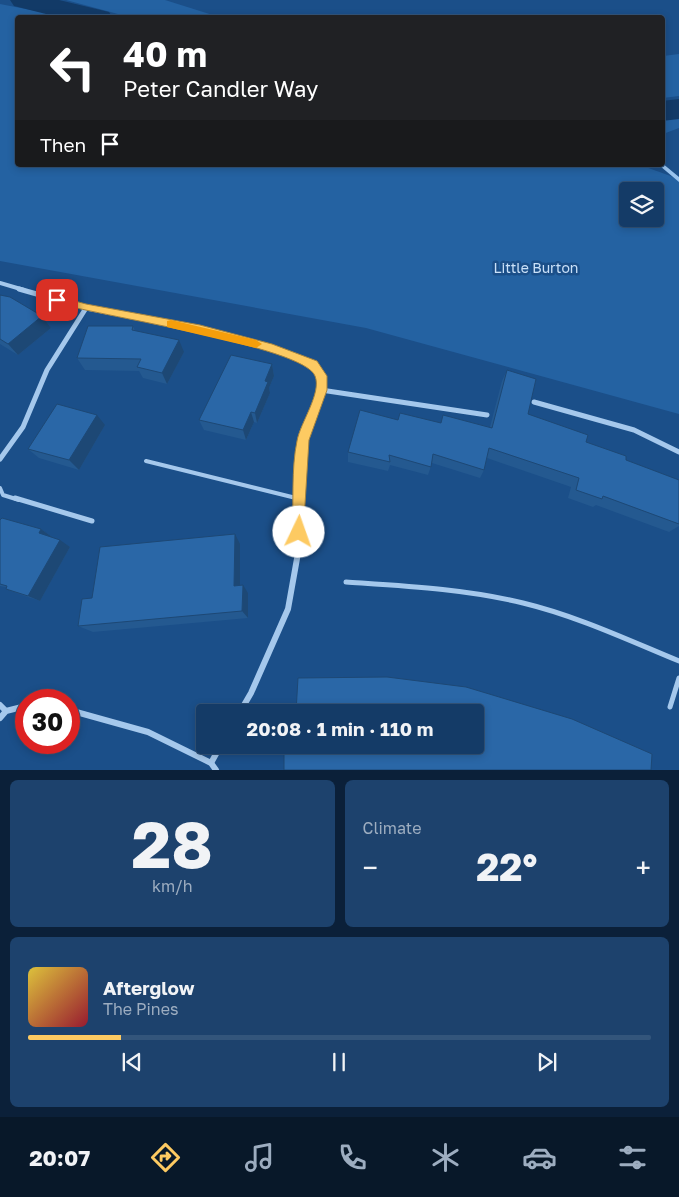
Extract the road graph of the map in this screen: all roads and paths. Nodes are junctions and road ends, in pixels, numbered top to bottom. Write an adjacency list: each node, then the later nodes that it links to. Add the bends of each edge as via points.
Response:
1 (0, 283): 2 (street)
2 (86, 308): 3 (street, via 200,329 272,348 314,364 321,376); 7 (street, via 47,370 23,428)
3 (321, 390): 5 (street); 10 (street, via 303,440)
4 (534, 402): 6 (street, via 634,430)
5 (487, 415)
6 (679, 452)
7 (0, 459)
8 (146, 461): 10 (lane)
9 (0, 488): 11 (lane, via 3,495)
10 (300, 499): 15 (street, via 298,553 288,609)
11 (92, 521)
12 (346, 582): 13 (lane, via 485,595 548,610)
13 (679, 660)
14 (679, 678): 17 (lane)
15 (245, 704)
16 (0, 705): 19 (street)
17 (670, 707)
18 (15, 709): 19 (street)
19 (6, 712): 21 (street)
20 (80, 713): 23 (street, via 148,732)
21 (0, 718)
22 (216, 754): 23 (street)
23 (211, 762): 24 (street)
24 (216, 770)

